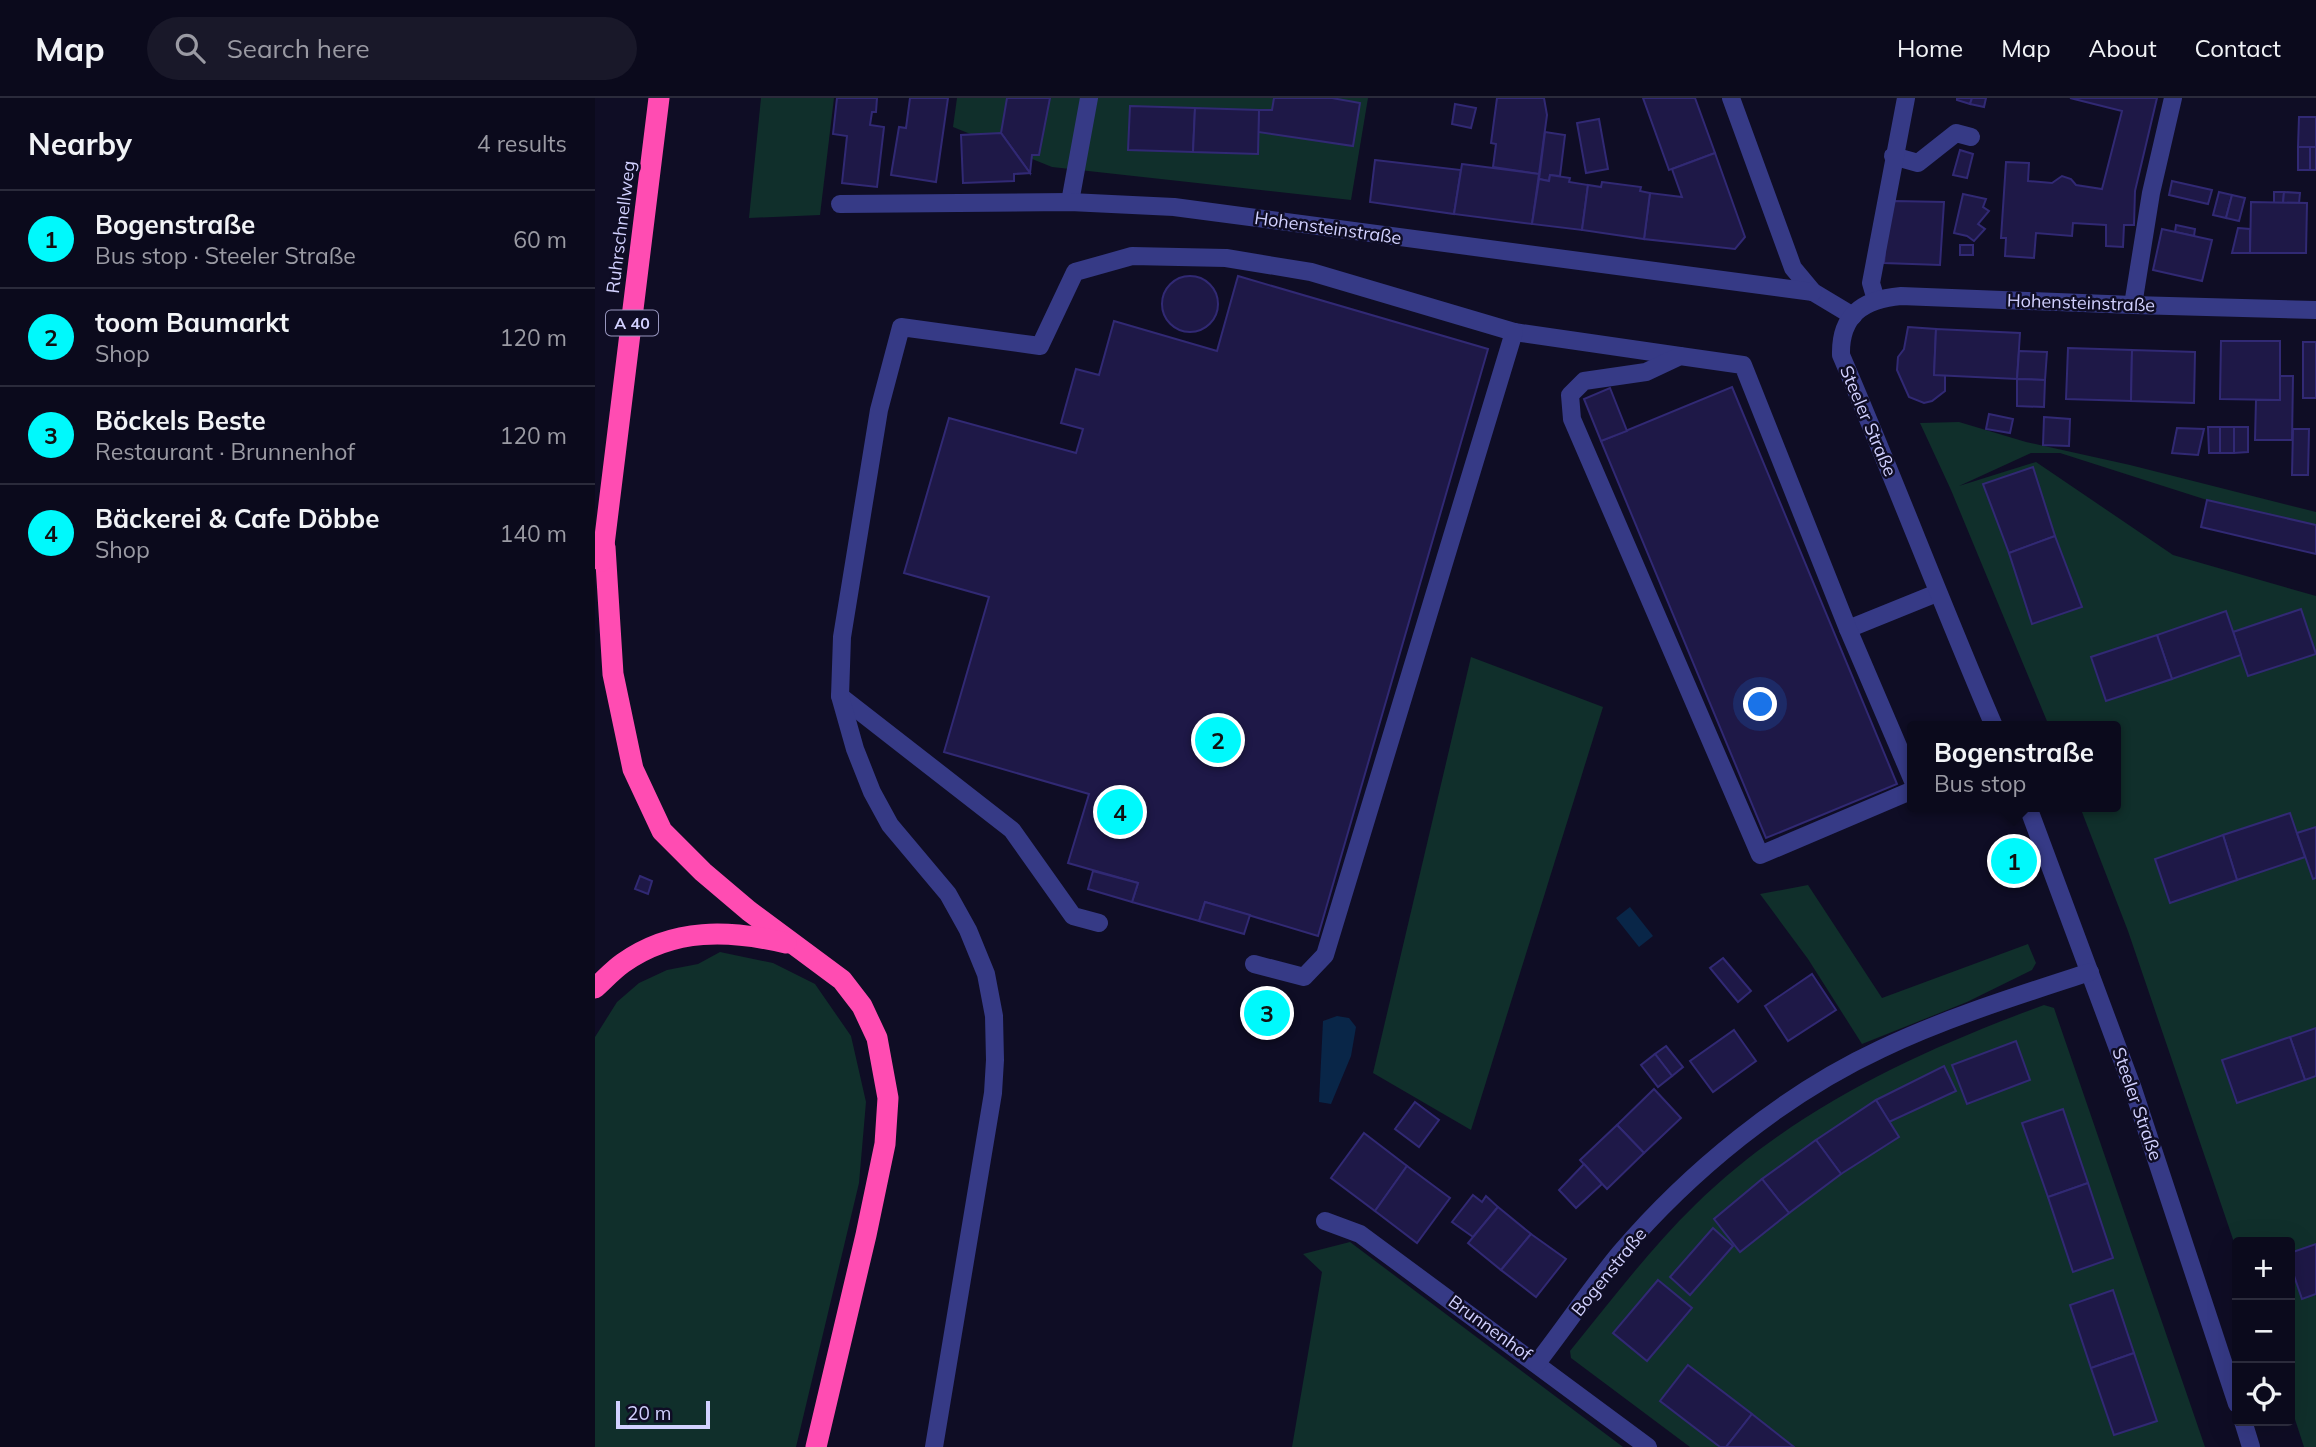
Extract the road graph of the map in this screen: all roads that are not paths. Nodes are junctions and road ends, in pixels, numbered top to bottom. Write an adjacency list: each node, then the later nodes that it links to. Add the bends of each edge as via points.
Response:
1 (659, 98): 17 (highway, Ruhrschnellweg / A 40)
2 (1089, 98): 8 (street)
3 (1731, 98): 10 (street, via 1793,268)
4 (1906, 98): 7 (street)
5 (2173, 98): 12 (street, via 2151,192)
6 (1971, 137): 7 (street, via 1956,133 1918,163)
7 (1893, 156): 11 (street, via 1871,283)
8 (1070, 202): 9 (street, Hohensteinstraße); 10 (street, Hohensteinstraße, via 1174,207)
9 (840, 204)
10 (1813, 292): 14 (street)
11 (1876, 300): 12 (street, Hohensteinstraße, via 1901,296); 14 (street, Hohensteinstraße)
12 (2133, 306): 13 (street, Hohensteinstraße)
13 (2316, 310)
14 (1853, 316): 18 (street, Steeler Straße, via 1840,342 1840,355)
15 (1514, 332): 16 (street); 21 (street, via 1311,272 1226,258 1132,256 1075,272 1039,346 901,327 879,410 842,637); 28 (street, via 1325,955 1304,977)
16 (1680, 356): 20 (street, via 1743,365); 24 (street, via 1646,372 1584,381 1570,395 1572,419 1760,855)
17 (604, 547): 19 (highway, Ruhrschnellweg / A 40); 27 (highway, via 613,674 633,769 662,831 703,872)
18 (1937, 593): 20 (street); 22 (street, Steeler Straße)
19 (595, 611)
20 (1848, 629): 23 (street)
21 (840, 696): 26 (street, via 1012,830 1073,916); 36 (street, via 871,792 890,825 948,894 968,930 986,974 994,1016 992,1093)
22 (1992, 721)
23 (1907, 767)
24 (1907, 793)
25 (2030, 812): 29 (street, Steeler Straße)
26 (1099, 923)
27 (795, 945): 30 (highway, via 746,934 703,933 660,944 624,962); 35 (highway, via 842,980 862,1006 877,1038 888,1098 885,1144)
28 (1255, 964)
29 (2090, 972): 32 (street, Bogenstraße, via 1984,1007 1881,1049 1784,1105 1651,1220 1620,1253); 33 (street, Steeler Straße)
30 (595, 988)
31 (1325, 1221): 32 (street, Brunnenhof, via 1360,1234)
32 (1537, 1363): 37 (street, Brunnenhof)
33 (2232, 1389)
34 (2245, 1426): 38 (street)
35 (816, 1447)
36 (934, 1447)
37 (1648, 1447)
38 (2251, 1447)

